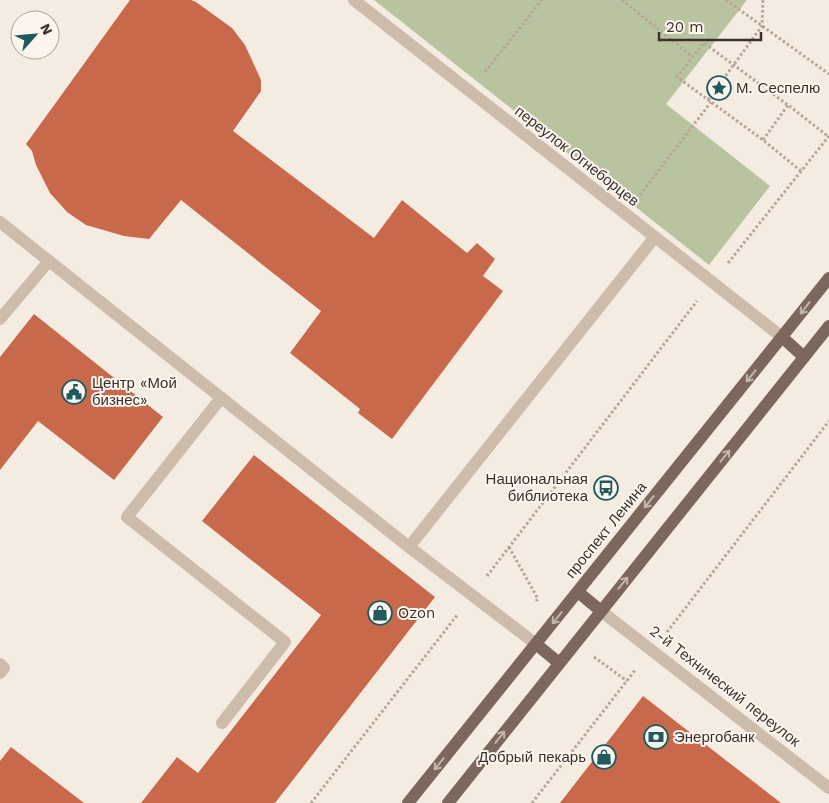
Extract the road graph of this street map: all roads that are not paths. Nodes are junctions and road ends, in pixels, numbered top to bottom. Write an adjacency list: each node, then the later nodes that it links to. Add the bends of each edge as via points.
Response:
1 (354, 0): 3 (street, переулок Огнеборцев)
2 (0, 222): 4 (street)
3 (654, 238): 8 (street, переулок Огнеборцев); 11 (street)
4 (49, 261): 6 (street); 10 (street)
5 (829, 278): 8 (main road, проспект Ленина, one-way to 8)
6 (0, 319)
7 (829, 326): 9 (main road)
8 (782, 338): 9 (main road); 12 (main road, проспект Ленина, one-way to 12)
9 (804, 357): 13 (main road, one-way to 9)
10 (221, 398): 11 (street); 18 (street, via 127,517 285,642)
11 (409, 547): 14 (street)
12 (578, 592): 13 (main road); 14 (main road, проспект Ленина, one-way to 14)
13 (601, 611): 15 (main road); 19 (street, 2-й Технический переулок)
14 (536, 644): 15 (main road); 20 (main road, проспект Ленина, one-way to 20)
15 (559, 663): 21 (main road, one-way to 15)
16 (0, 664): 17 (street, via 4,668)
17 (0, 673)
18 (222, 723)
19 (829, 788)
20 (408, 803)
21 (448, 803)

